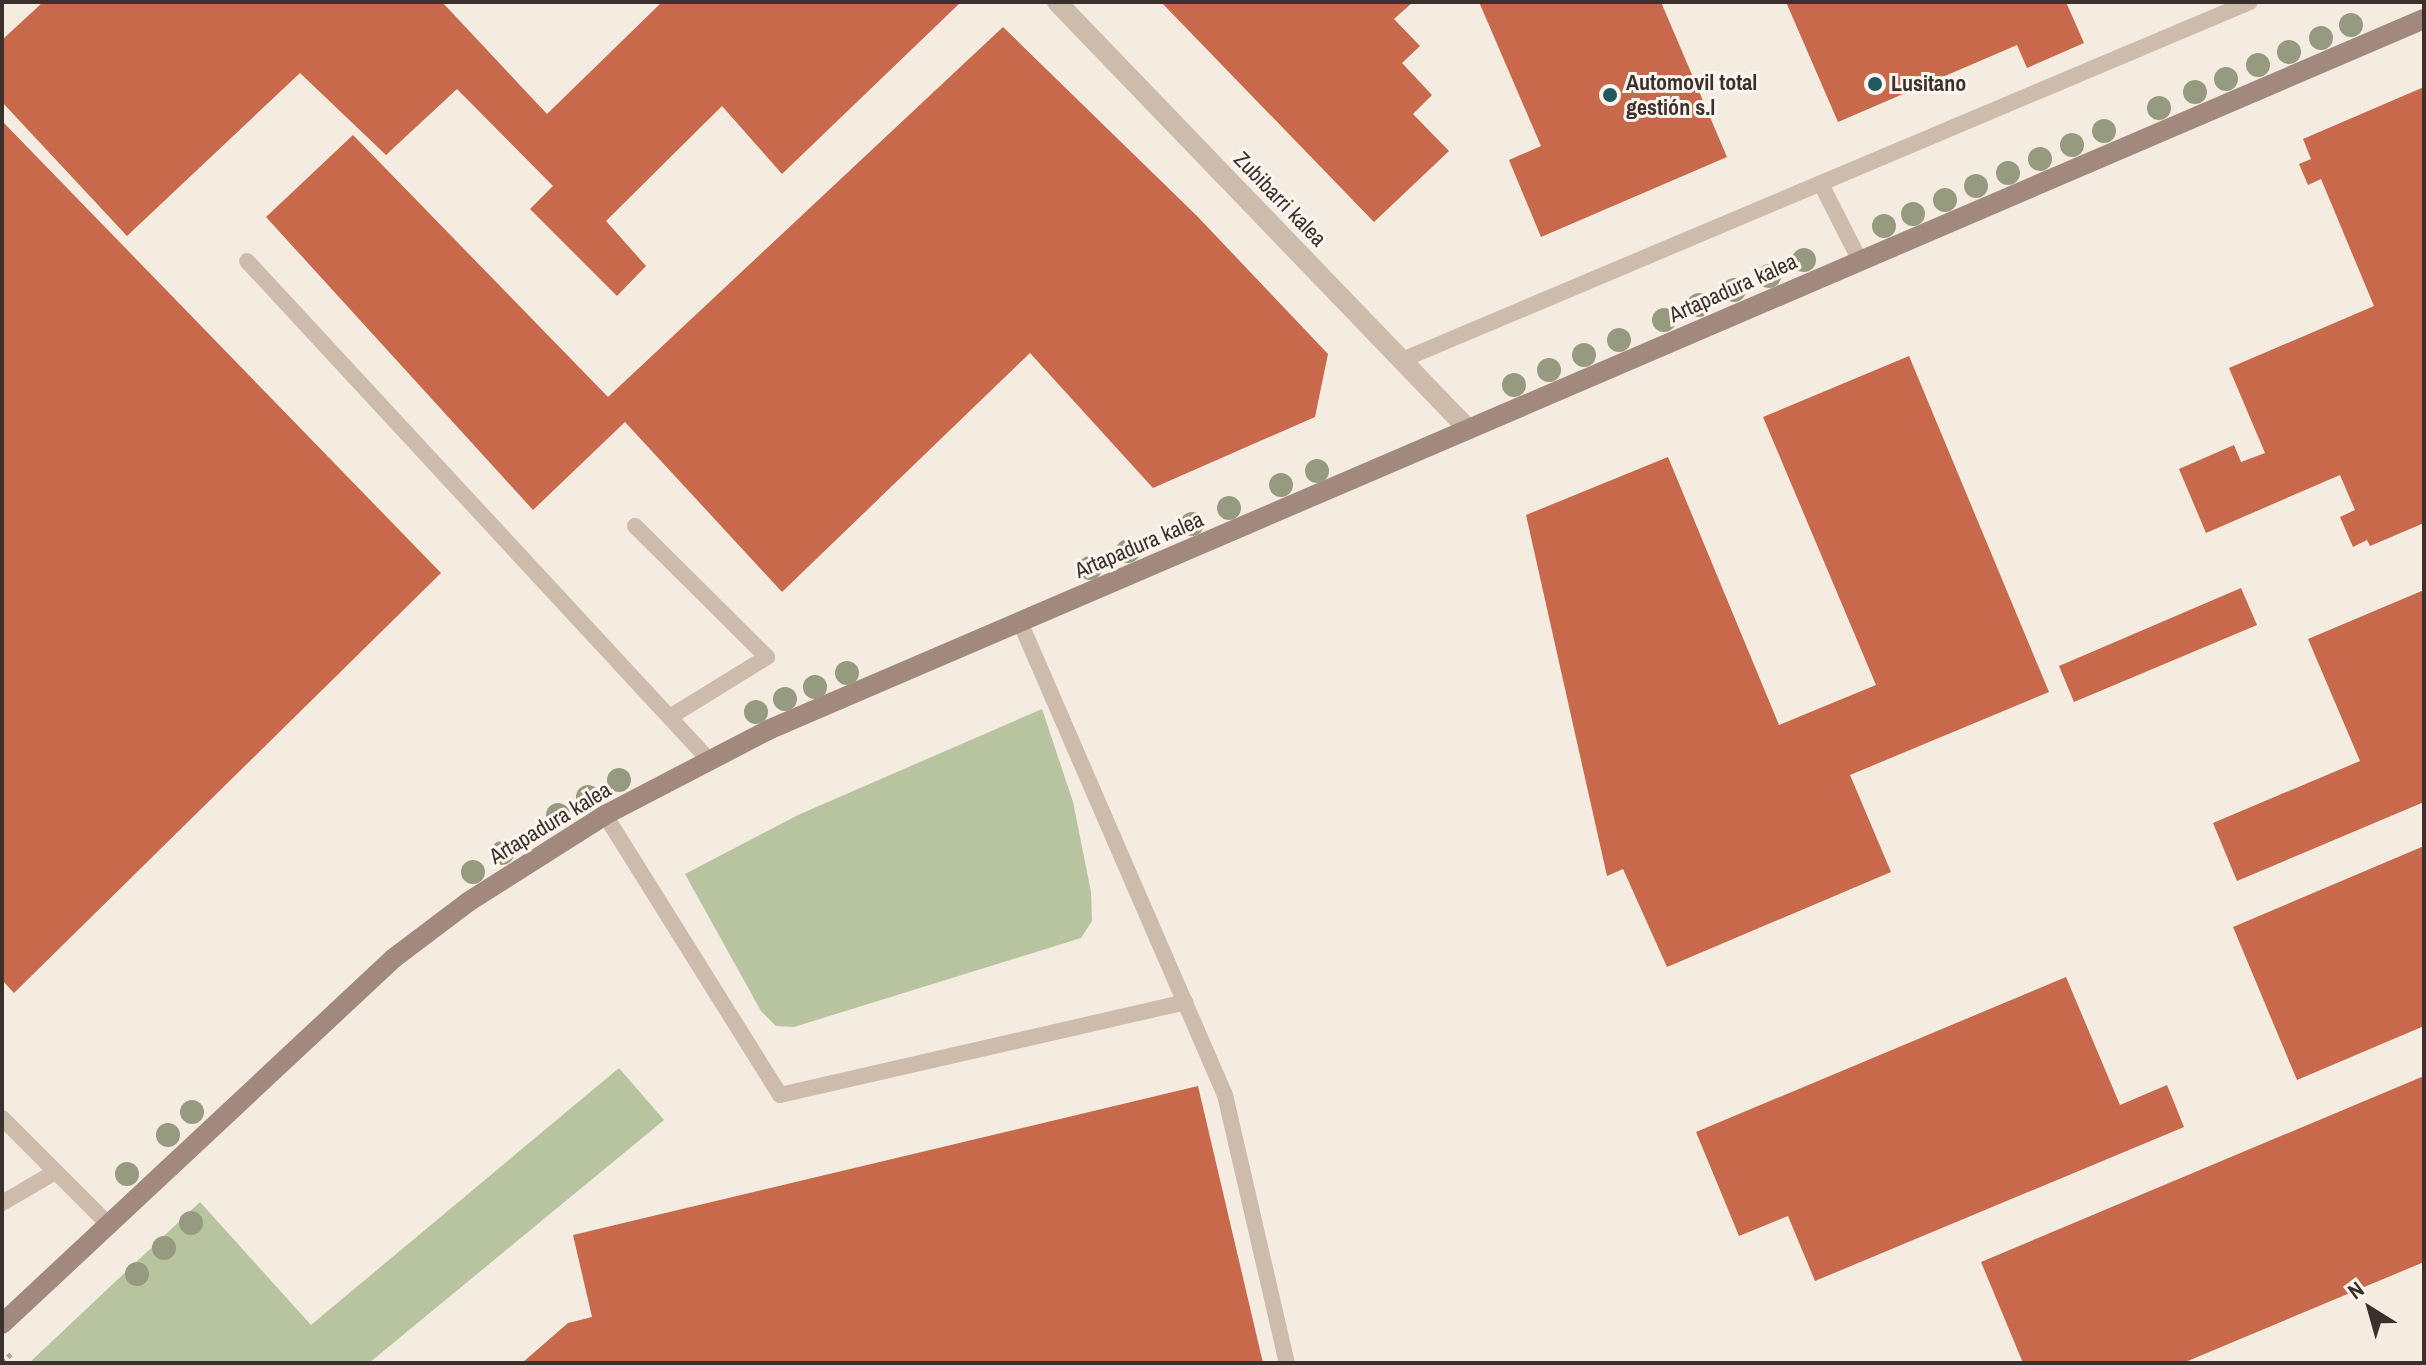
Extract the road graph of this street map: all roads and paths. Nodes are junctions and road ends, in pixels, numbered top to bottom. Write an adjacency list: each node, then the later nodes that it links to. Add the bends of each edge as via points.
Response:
1 (1057, 2): 7 (street, Zubibarri kalea)
2 (2250, 2): 4 (lane)
3 (2424, 19): 5 (street, Artapadura kalea)
4 (1821, 184): 5 (lane); 7 (lane)
5 (1859, 259): 8 (street, Artapadura kalea)
6 (247, 261): 11 (lane)
7 (1402, 360): 8 (street, Zubibarri kalea)
8 (1468, 429): 10 (street, Artapadura kalea)
9 (635, 526): 11 (lane, via 767,657)
10 (1020, 622): 12 (street, Artapadura kalea); 14 (lane)
11 (670, 717): 12 (lane)
12 (709, 760): 13 (street, Artapadura kalea)
13 (605, 815): 14 (lane, via 780,1095); 18 (street, Artapadura kalea, via 468,902 394,958)
14 (1185, 1002): 22 (lane, via 1225,1095)
15 (2, 1118): 16 (lane)
16 (55, 1172): 17 (lane); 18 (lane)
17 (2, 1203)
18 (106, 1222): 19 (street, Artapadura kalea)
19 (2, 1324)
20 (25, 1340): 21 (path)
21 (2, 1362)
22 (1287, 1363)

